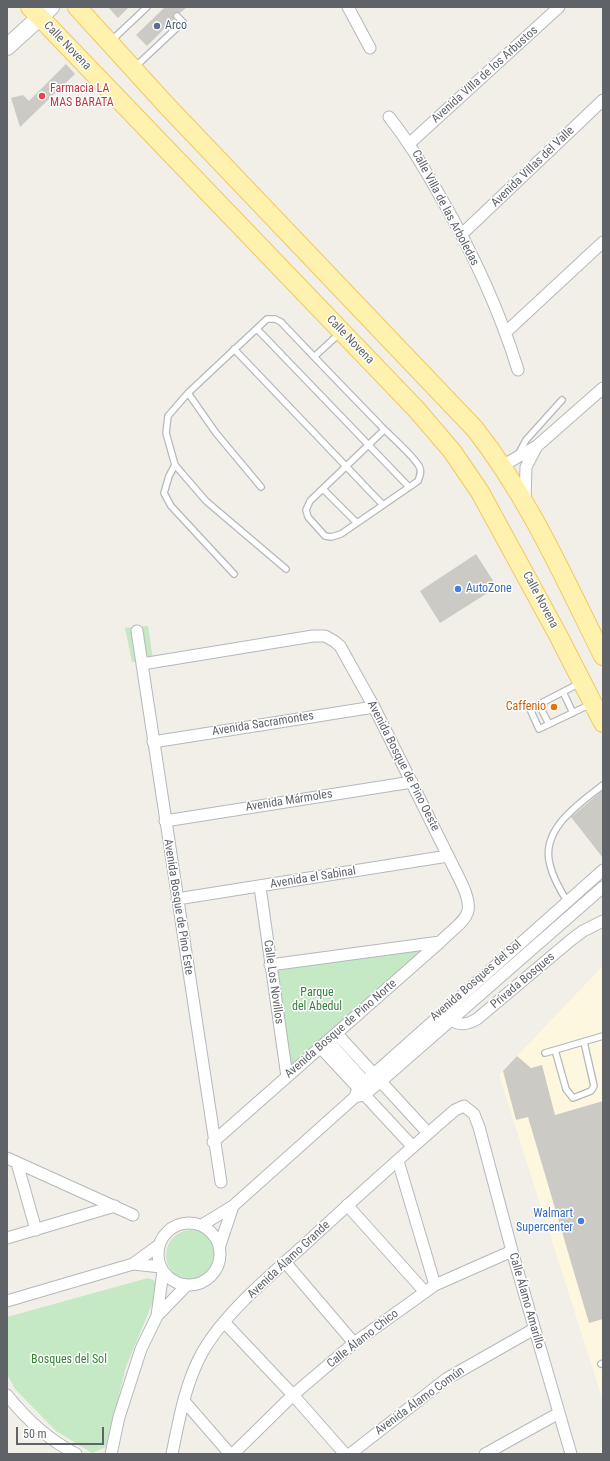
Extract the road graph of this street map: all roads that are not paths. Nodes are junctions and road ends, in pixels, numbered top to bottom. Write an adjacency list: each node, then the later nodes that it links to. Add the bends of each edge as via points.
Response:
1 (77, 7): 7 (main road)
2 (147, 7): 7 (lane)
3 (348, 7): 9 (street)
4 (559, 7): 13 (street, Avenida Villa de los Arbustos)
5 (40, 10): 8 (street); 17 (main road, Calle Novena)
6 (177, 16): 10 (lane, via 183,22)
7 (109, 43): 10 (main road)
8 (7, 47)
9 (370, 48)
10 (134, 69): 30 (main road, via 475,429)
11 (603, 100): 14 (street, Avenida Villas del Valle)
12 (389, 117): 13 (street, Calle Villa de las Arboledas)
13 (410, 143): 14 (street, Calle Villa de las Arboledas)
14 (462, 234): 18 (street, Calle Villa de las Arboledas)
15 (603, 242): 18 (street)
16 (256, 329): 19 (lane); 20 (lane, via 267,319 275,319 281,322); 26 (lane)
17 (342, 332): 20 (lane); 43 (main road, Calle Novena, via 416,409 463,466 500,526)
18 (506, 332): 21 (street, Calle Villa de las Arboledas)
19 (234, 350): 23 (lane); 31 (lane)
20 (314, 357): 25 (lane)
21 (518, 370)
22 (603, 388): 27 (street)
23 (188, 393): 29 (lane, via 168,416 166,433); 32 (lane, via 216,433)
24 (562, 400): 28 (lane, via 526,440)
25 (384, 430): 26 (lane); 33 (lane, via 420,467 418,481)
26 (368, 445): 31 (lane); 33 (lane)
27 (537, 446): 28 (street); 35 (street, via 526,467)
28 (517, 457): 30 (street)
29 (175, 465): 38 (lane, via 206,501); 39 (lane, via 164,493 171,506)
30 (502, 466): 35 (main road)
31 (346, 467): 34 (lane); 36 (lane)
32 (261, 487)
33 (409, 487): 36 (lane)
34 (323, 489): 37 (lane); 37 (lane, via 310,501 306,510 308,517 325,536 341,534)
35 (525, 501): 41 (main road)
36 (383, 505): 37 (lane)
37 (357, 523)
38 (286, 569)
39 (234, 574)
40 (137, 631): 42 (street, Avenida Bosque de Pino Este)
41 (603, 656)
42 (142, 664): 47 (street, Avenida Bosque de Pino Oeste, via 325,636 340,646); 51 (street, Avenida Bosque de Pino Este)
43 (582, 682): 44 (lane); 45 (main road, Calle Novena)
44 (563, 692): 46 (lane); 48 (lane)
45 (592, 703): 48 (lane); 49 (main road, Calle Novena)
46 (539, 704): 50 (lane); 50 (lane, via 530,709 539,729)
47 (374, 707): 51 (street, Avenida Sacramontes); 52 (street, Avenida Bosque de Pino Oeste)
48 (573, 712): 50 (lane)
49 (603, 723)
50 (550, 724)
51 (153, 742): 54 (street, Avenida Bosque de Pino Este)
52 (412, 782): 54 (street, Avenida Mármoles); 55 (street, Avenida Bosque de Pino Oeste)
53 (603, 785): 60 (lane, via 569,814 550,841 549,864)
54 (165, 821): 59 (street, Avenida Bosque de Pino Este)
55 (448, 856): 57 (street, Avenida el Sabinal); 61 (street, Avenida Bosque de Pino Oeste, via 469,898)
56 (603, 870): 60 (street, Avenida Bosques del Sol)
57 (260, 887): 59 (street, Avenida el Sabinal); 64 (street, Calle Los Novillos)
58 (603, 887): 66 (street, Avenida Bosques del Sol)
59 (177, 899): 77 (street, Avenida Bosque de Pino Este)
60 (567, 901): 65 (street, Avenida Bosques del Sol)
61 (467, 915): 63 (street, Avenida Bosque de Pino Norte)
62 (603, 921): 66 (street, Privada Bosques, via 571,940 476,1019 466,1024 458,1024)
63 (440, 942): 64 (street); 68 (street, Avenida Bosque de Pino Norte)
64 (270, 965): 72 (street, Calle Los Novillos)
65 (442, 1011): 66 (street); 73 (street, Avenida Bosques del Sol)
66 (451, 1020): 73 (street, Avenida Bosques del Sol)
67 (603, 1036): 69 (lane)
68 (329, 1041): 72 (street, Avenida Bosque de Pino Norte); 73 (street); 74 (street)
69 (584, 1042): 70 (lane); 70 (lane, via 594,1086 591,1091 573,1098 566,1089)
70 (555, 1050): 71 (lane)
71 (545, 1053)
72 (287, 1077): 77 (street, Avenida Bosque de Pino Norte)
73 (377, 1078): 74 (street, Avenida Bosques del Sol); 76 (street)
74 (360, 1090): 78 (street); 84 (street, Avenida Bosques del Sol)
75 (464, 1106): 76 (street, Avenida Álamo Grande, via 455,1110); 91 (street, Calle Álamo Amarillo, via 474,1114 479,1127)
76 (428, 1133): 78 (street, Avenida Álamo Grande)
77 (213, 1142): 81 (street, Avenida Bosque de Pino Este)
78 (413, 1147): 80 (street, Avenida Álamo Grande)
79 (12, 1160): 83 (street); 87 (street)
80 (398, 1161): 82 (street, Avenida Álamo Grande); 96 (street)
81 (221, 1182)
82 (347, 1205): 92 (street, Avenida Álamo Grande); 97 (street)
83 (115, 1206): 85 (street); 87 (street)
84 (233, 1206): 86 (street, Avenida Bosques del Sol); 90 (street, Avenida Bosques del Sol)
85 (133, 1215)
86 (202, 1225): 89 (street, via 187,1222 172,1227); 90 (street, via 213,1233)
87 (36, 1230): 88 (street)
88 (7, 1238)
89 (159, 1245): 93 (street); 94 (street, via 158,1256)
90 (220, 1245): 95 (street, via 216,1271 200,1283)
91 (512, 1251): 96 (street, Calle Álamo Chico); 101 (street, Calle Álamo Amarillo)
92 (285, 1262): 100 (street, Avenida Álamo Grande); 102 (street)
93 (133, 1264): 94 (street); 98 (street)
94 (162, 1269): 95 (street, via 170,1278); 99 (street)
95 (187, 1285): 99 (street)
96 (435, 1285): 97 (street, Calle Álamo Chico)
97 (425, 1292): 102 (street, Calle Álamo Chico)
98 (7, 1301)
99 (157, 1316): 108 (street, via 141,1348 119,1417)
100 (225, 1323): 104 (street); 105 (street, Avenida Álamo Grande, via 203,1352 189,1382)
101 (534, 1329): 106 (street, Calle Álamo Amarillo); 113 (street, Avenida Álamo Común, via 446,1379)
102 (354, 1343): 104 (street, Calle Álamo Chico)
103 (7, 1395): 107 (street, via 25,1417 47,1436)
104 (293, 1395): 111 (street, Calle Álamo Chico); 112 (street)
105 (184, 1401): 109 (street, Avenida Álamo Grande); 110 (street)
106 (559, 1413): 114 (street); 115 (street, Calle Álamo Amarillo)
107 (76, 1454)
108 (111, 1454)
109 (172, 1454)
110 (230, 1454)
111 (233, 1454)
112 (345, 1454)
113 (350, 1454)
114 (485, 1454)
115 (571, 1454)

